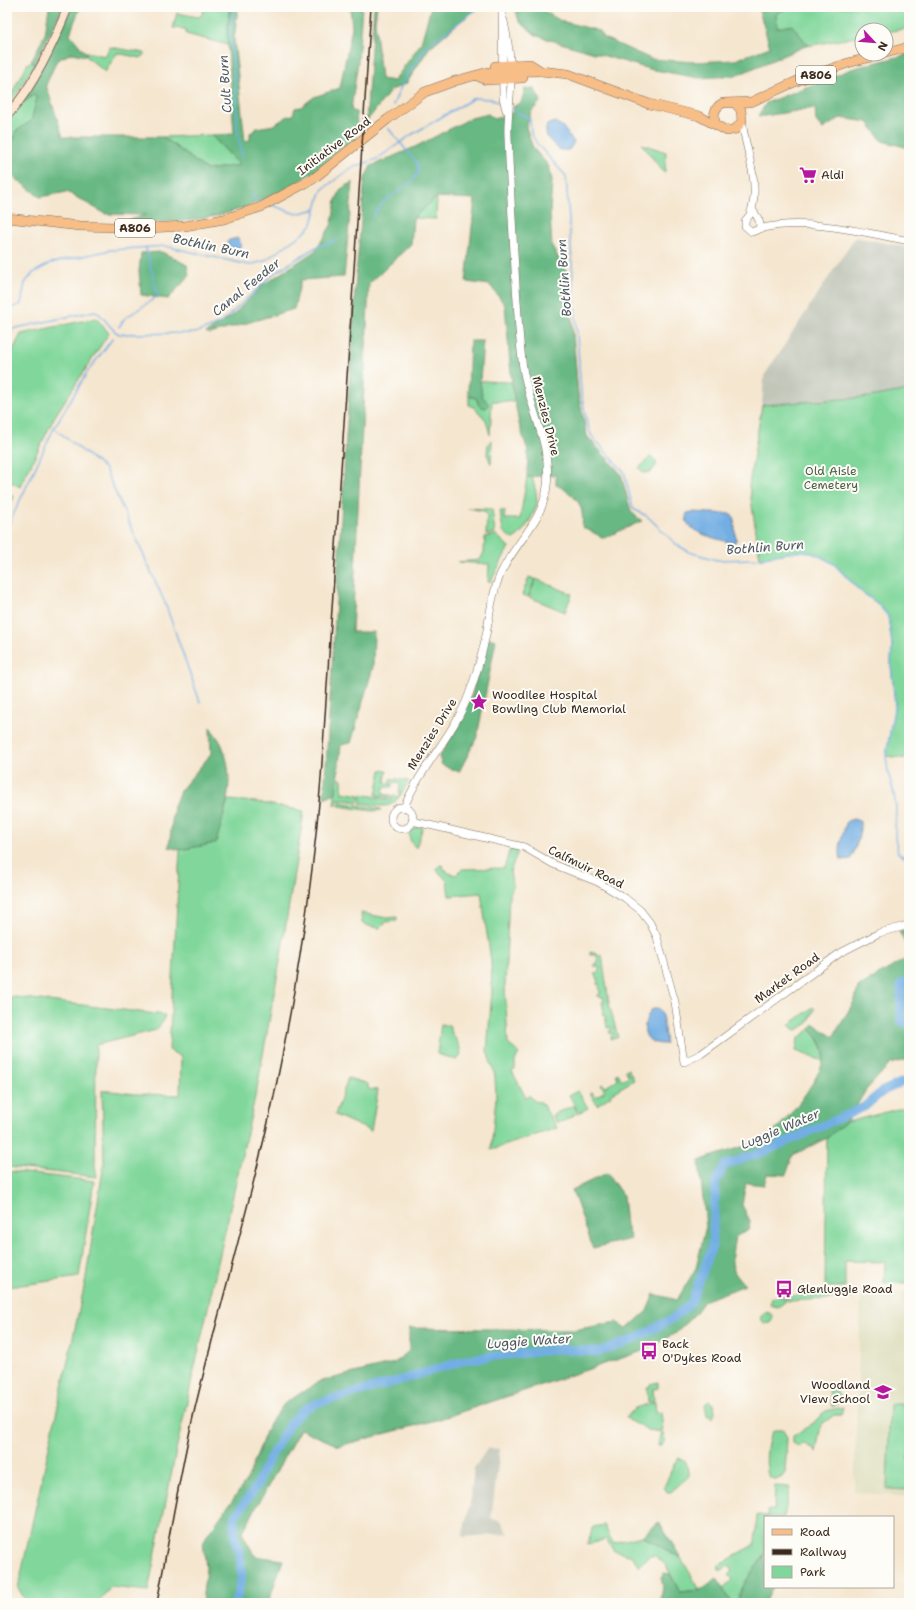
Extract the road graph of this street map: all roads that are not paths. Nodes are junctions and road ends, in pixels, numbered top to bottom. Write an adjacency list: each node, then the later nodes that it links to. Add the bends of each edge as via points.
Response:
1 (68, 7): 12 (main road, via 37,71)
2 (502, 7): 7 (street, Menzies Drive)
3 (909, 47): 4 (main road)
4 (894, 51)
5 (854, 61): 9 (main road, A806, via 797,81)
6 (541, 71): 7 (main road, Initiative Road / A806, via 529,77); 7 (main road, Initiative Road / A806, via 530,64); 13 (main road, Initiative Road / A806, via 568,74 649,104)
7 (507, 72): 8 (main road, Initiative Road / A806, via 486,80); 8 (main road, Initiative Road / A806, via 487,66); 23 (street, Menzies Drive, via 514,261 523,368 528,397 545,452 548,468 547,486 539,514 510,556 500,576 492,599 483,652 469,695 459,716 412,788)
8 (477, 76): 19 (main road, Initiative Road / A806, via 454,80 426,92 411,101 313,179 261,207 224,219 185,226 150,228 80,226)
9 (750, 102): 10 (main road, A806); 14 (main road, A806)
10 (734, 103): 11 (main road, via 723,103); 14 (main road)
11 (715, 111): 13 (main road); 15 (main road)
12 (7, 116)
13 (700, 116): 15 (main road, A806)
14 (742, 117): 16 (main road, via 739,126); 17 (street)
15 (716, 124): 16 (main road, via 722,129)
16 (732, 130): 17 (street)
17 (744, 136): 18 (street, via 750,161)
18 (755, 216): 20 (street); 21 (street); 21 (street, via 745,221 746,229 752,232)
19 (7, 218)
20 (773, 225): 21 (street); 22 (street, via 836,227)
21 (759, 229)
22 (909, 241)
23 (404, 808): 24 (street, via 410,811); 24 (street, via 392,813 393,824 402,829 408,827)
24 (412, 821): 26 (street, Calfmuir Road, via 524,847 553,864 598,882 640,910 657,937 675,1002)
25 (909, 925): 26 (street, Market Road, via 879,933 840,953 701,1054)
26 (684, 1062)

